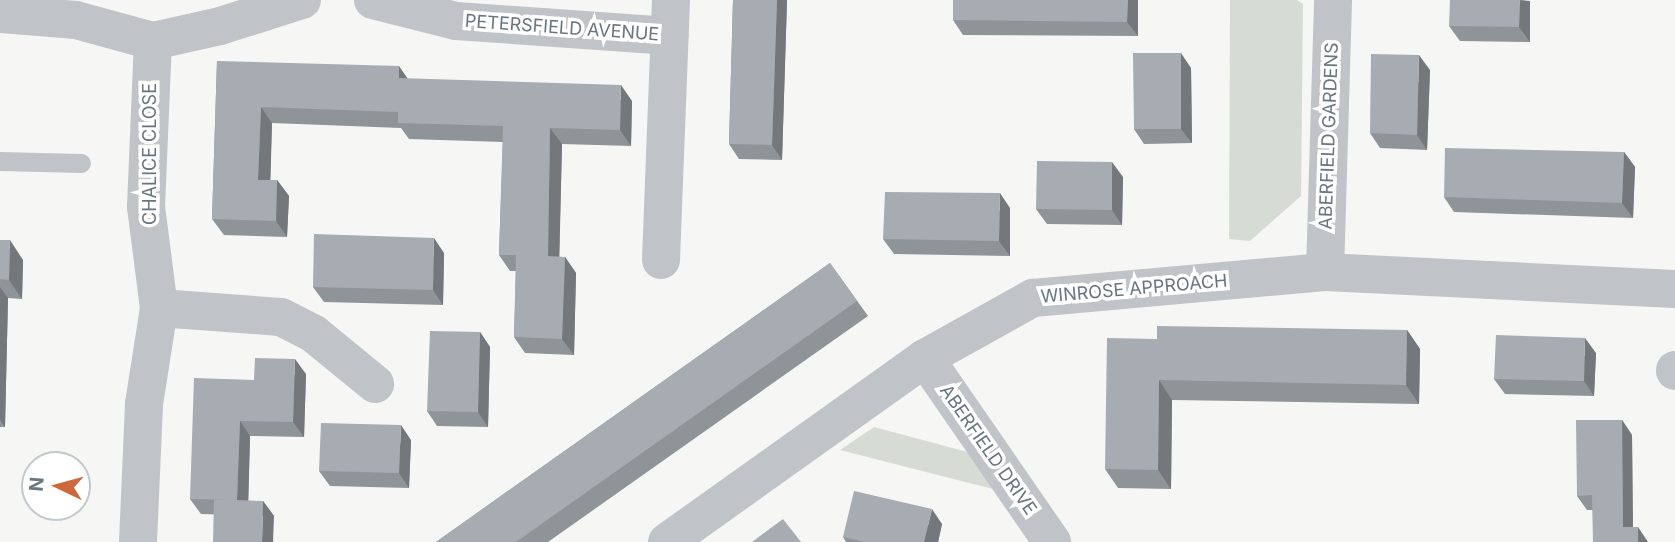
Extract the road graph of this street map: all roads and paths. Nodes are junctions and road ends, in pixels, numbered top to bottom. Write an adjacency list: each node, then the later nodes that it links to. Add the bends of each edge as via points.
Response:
1 (302, 0): 6 (street)
2 (373, 0): 5 (street, PETERSFIELD AVENUE, via 456,21)
3 (1333, 0): 10 (street, ABERFIELD GARDENS)
4 (0, 14): 6 (street, via 76,20)
5 (670, 18): 9 (street, PETERSFIELD AVENUE)
6 (153, 41): 12 (street, CHALICE CLOSE, via 146,207)
7 (0, 161): 8 (lane)
8 (81, 163)
9 (661, 260)
10 (1325, 272): 11 (street, WINROSE APPROACH); 13 (street, WINROSE APPROACH, via 1033,298)
11 (1675, 289)
12 (159, 309): 14 (street, via 281,317 314,334); 15 (street, CHALICE CLOSE, via 144,404)
13 (925, 358): 16 (street, WINROSE APPROACH); 17 (street, ABERFIELD DRIVE)
14 (374, 384)
15 (138, 542)
16 (667, 542)
17 (1052, 542)

